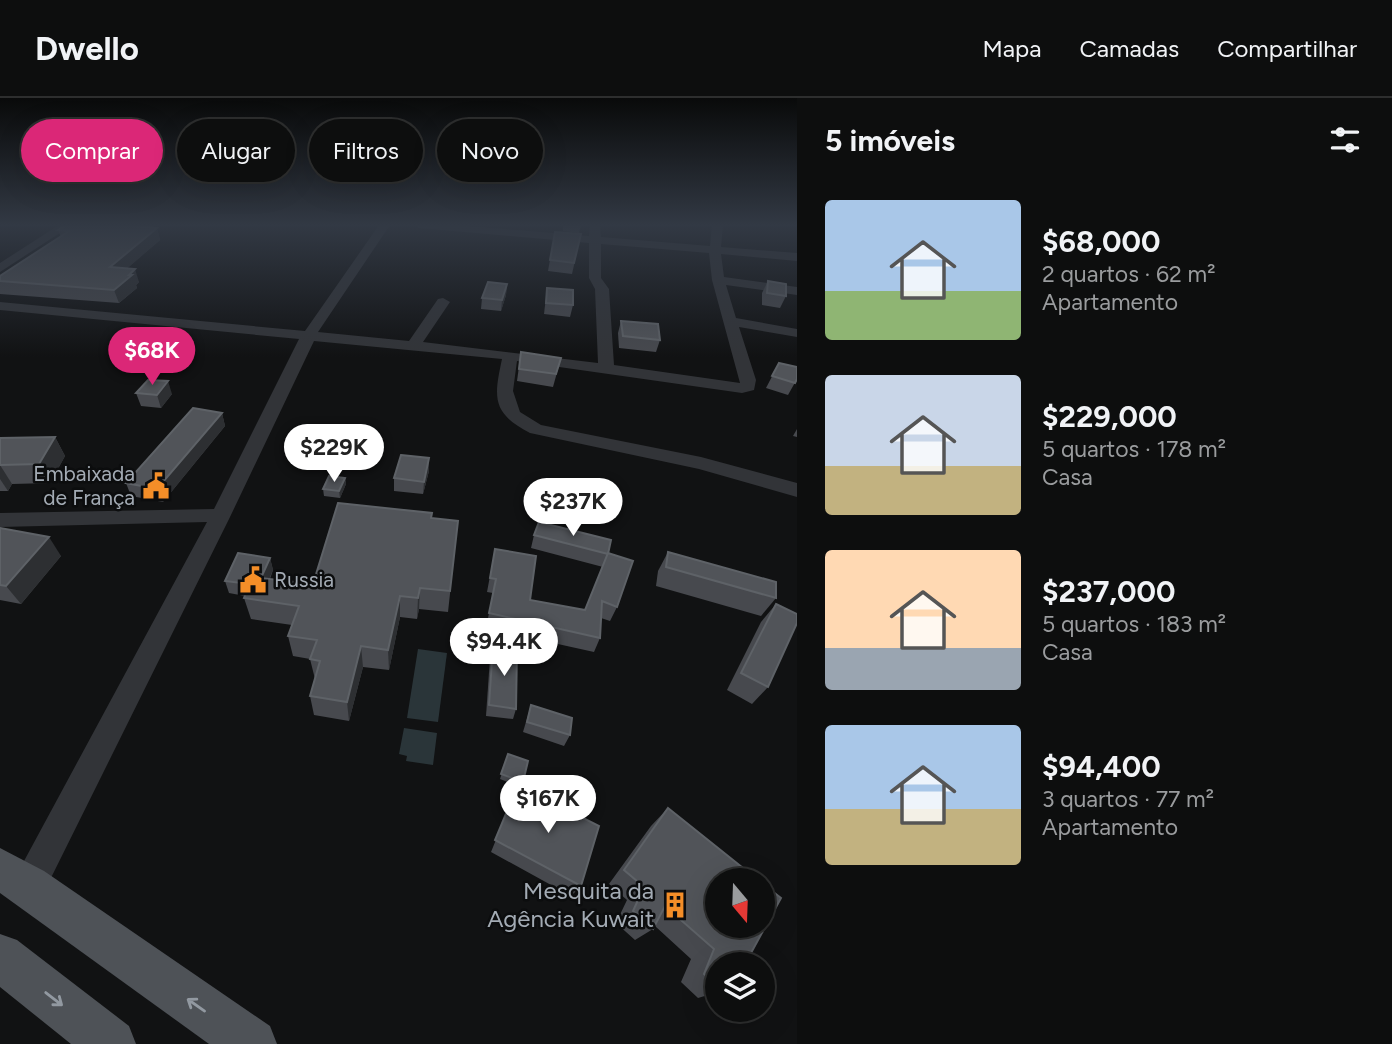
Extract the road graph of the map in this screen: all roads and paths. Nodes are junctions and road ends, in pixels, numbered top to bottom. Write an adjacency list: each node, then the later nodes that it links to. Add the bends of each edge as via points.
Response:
1 (354, 269): 10 (street)
2 (595, 269): 13 (street, via 602,289)
3 (717, 269): 4 (street)
4 (718, 280): 5 (street); 8 (street)
5 (797, 291)
6 (443, 302): 11 (street)
7 (0, 306): 10 (street)
8 (732, 321): 9 (street); 13 (street, via 748,380 743,388)
9 (797, 333)
10 (309, 335): 11 (street); 15 (street)
11 (414, 345): 12 (street)
12 (510, 355): 13 (street); 14 (street, via 505,405 520,423 701,463)
13 (606, 366)
14 (797, 490)
15 (220, 517): 16 (street); 17 (street)
16 (0, 520)
17 (14, 878): 20 (main road, one-way to 17)
18 (0, 957): 19 (main road, one-way to 19)
19 (111, 1044)
20 (252, 1044)

